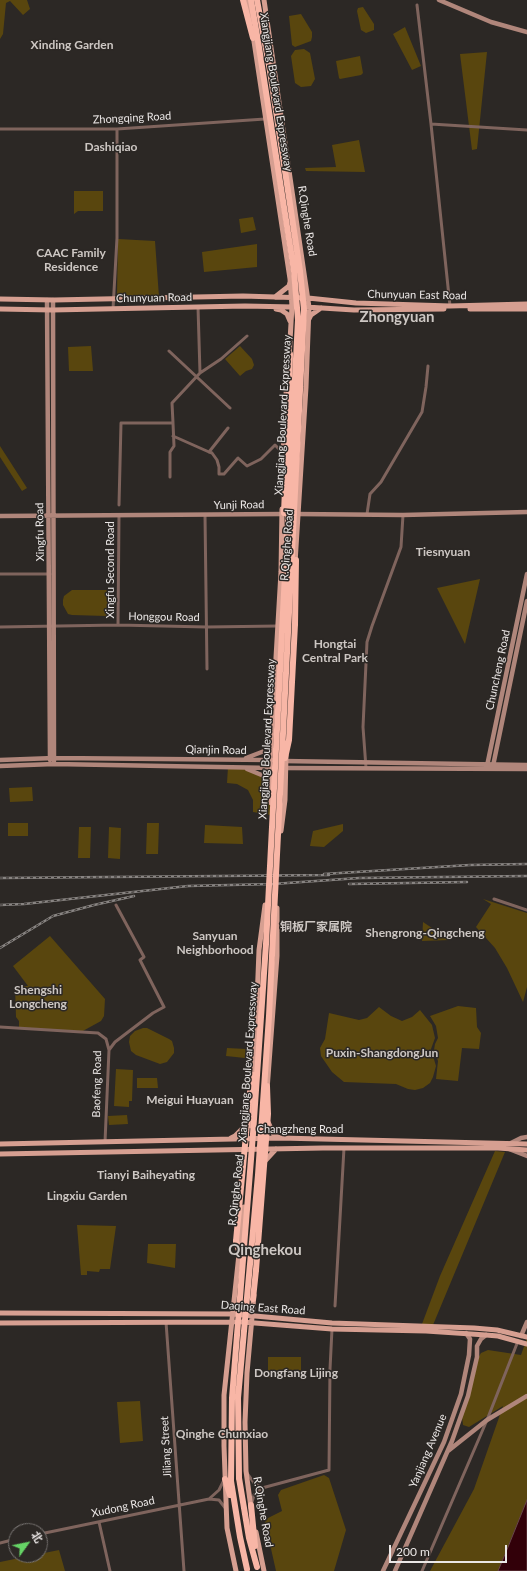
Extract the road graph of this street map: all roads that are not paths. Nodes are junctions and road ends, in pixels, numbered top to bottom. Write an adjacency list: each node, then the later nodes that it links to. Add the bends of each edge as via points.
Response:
1 (243, 0): 8 (highway)
2 (249, 0): 8 (main road, R.Qinghe Road); 63 (highway, Xiangjiang Boulevard Expressway, bridge, via 258,41 293,263 298,320)
3 (257, 0): 9 (highway, Xiangjiang Boulevard Expressway)
4 (263, 0): 9 (highway); 16 (main road, R.Qinghe Road)
5 (439, 0): 7 (street, via 491,22)
6 (417, 5): 11 (street)
7 (527, 32)
8 (253, 38): 10 (main road, R.Qinghe Road)
9 (270, 71): 88 (highway, Xiangjiang Boulevard Expressway, bridge, via 304,310)
10 (265, 119): 13 (street, Zhongqing Road); 15 (main road, R.Qinghe Road)
11 (431, 124): 14 (street); 26 (street)
12 (0, 129): 13 (street, Zhongqing Road)
13 (117, 129): 18 (street)
14 (527, 130)
15 (290, 279): 17 (main road, via 289,286); 19 (main road, R.Qinghe Road)
16 (306, 284): 20 (main road, R.Qinghe Road); 23 (main road, via 312,295)
17 (274, 297): 18 (main road, Chunyuan Road); 19 (main road, Chunyuan Road)
18 (114, 298): 22 (main road, Chunyuan Road); 31 (street)
19 (291, 298): 20 (main road, Chunyuan Road); 25 (main road, R.Qinghe Road)
20 (308, 298): 23 (main road, Chunyuan East Road); 29 (main road, R.Qinghe Road)
21 (0, 299): 22 (main road, Chunyuan Road)
22 (50, 300): 34 (street, Xingfu Road)
23 (321, 300): 26 (main road, Chunyuan East Road, via 356,304)
24 (527, 304): 26 (main road, Chunyuan East Road)
25 (292, 306): 28 (main road, Chunyuan Road); 29 (main road, Chunyuan Road); 38 (main road, R.Qinghe Road)
26 (450, 306)
27 (198, 307): 28 (main road, Chunyuan Road); 31 (main road, Chunyuan Road); 40 (street)
28 (264, 307): 38 (main road, via 281,310 290,319)
29 (308, 307): 30 (main road, Chunyuan East Road); 35 (main road, R.Qinghe Road)
30 (321, 308): 32 (main road, Chunyuan East Road); 35 (main road, via 311,315)
31 (113, 309): 34 (main road, Chunyuan Road)
32 (527, 309)
33 (0, 310): 34 (main road, Chunyuan Road)
34 (50, 310): 58 (street, Xingfu Road)
35 (308, 324): 52 (main road, R.Qinghe Road)
36 (247, 336): 40 (street)
37 (169, 351): 41 (street)
38 (290, 352): 51 (main road, R.Qinghe Road, via 282,452); 63 (highway, bridge, via 283,502)
39 (428, 366): 53 (street, via 422,412 382,482 370,494)
40 (200, 373): 41 (street)
41 (197, 377): 42 (street); 43 (street, via 172,404)
42 (230, 408)
43 (173, 423): 45 (street); 49 (street, via 121,423)
44 (228, 428): 47 (street)
45 (173, 436): 47 (street); 48 (street)
46 (280, 450): 47 (street, via 275,445 261,459 247,466 238,458 224,474 219,474 217,460)
47 (209, 452)
48 (170, 477)
49 (119, 505)
50 (527, 512): 54 (street, Yunji Road)
51 (282, 513): 52 (street, Yunji Road); 56 (street, Yunji Road); 67 (main road, R.Qinghe Road)
52 (299, 514): 53 (street, Yunji Road); 59 (main road, R.Qinghe Road)
53 (367, 514): 54 (street, Yunji Road)
54 (403, 514): 78 (street, via 401,547 367,642 363,727)
55 (119, 515): 56 (street, Yunji Road); 58 (street, Yunji Road); 65 (street, Xingfu Second Road)
56 (205, 515): 69 (street)
57 (0, 516): 58 (street, Yunji Road)
58 (52, 516): 61 (street, Xingfu Road); 66 (street, Xingfu Road)
59 (296, 560): 76 (main road, R.Qinghe Road); 88 (highway, bridge, via 289,740 284,799)
60 (0, 574): 61 (street)
61 (50, 574): 66 (street, Xingfu Road)
62 (527, 574): 81 (street, Chuncheng Road)
63 (284, 578): 96 (highway, Xiangjiang Boulevard Expressway, bridge)
64 (527, 601): 82 (street, Chuncheng Road)
65 (118, 625): 66 (street, Honggou Road); 69 (street, Honggou Road)
66 (52, 626): 68 (street, Honggou Road); 72 (street, Xingfu Road)
67 (278, 626): 69 (street, Honggou Road); 71 (main road, R.Qinghe Road)
68 (0, 627)
69 (207, 627): 70 (street)
70 (207, 670)
71 (272, 737): 74 (street, via 267,750); 75 (main road, R.Qinghe Road)
72 (52, 758): 73 (street, Qianjin Road); 74 (street, Qianjin Road); 77 (street, Xingfu Road)
73 (0, 760)
74 (242, 760): 75 (street, Qianjin Road)
75 (270, 760): 76 (street, Qianjin Road); 84 (main road, R.Qinghe Road)
76 (286, 761): 78 (street, Qianjin Road); 85 (main road, R.Qinghe Road)
77 (52, 764): 80 (street, Qianjin Road); 83 (street, Qianjin Road)
78 (366, 765): 81 (street, Qianjin Road); 85 (street, Qianjin Road)
79 (527, 765): 82 (street, Qianjin Road)
80 (0, 766)
81 (487, 767): 82 (street, Qianjin Road)
82 (493, 767): 86 (street, Qianjin Road)
83 (244, 768): 84 (street, Qianjin Road); 87 (street, via 264,776 269,783)
84 (270, 768): 85 (street, Qianjin Road); 87 (main road, R.Qinghe Road)
85 (286, 768): 90 (main road, R.Qinghe Road)
86 (527, 769)
87 (270, 797): 89 (main road, R.Qinghe Road)
88 (278, 825): 97 (highway, Xiangjiang Boulevard Expressway, bridge)
89 (269, 853)
90 (280, 854)
91 (494, 899): 95 (street)
92 (116, 905): 99 (street, via 144,957 140,960 164,1007 115,1042)
93 (266, 905): 100 (main road, R.Qinghe Road, via 258,950)
94 (277, 905): 101 (main road, R.Qinghe Road, via 277,956)
95 (527, 910)
96 (261, 1016): 122 (highway, bridge, via 250,1092 236,1241); 144 (highway, Xiangjiang Boulevard Expressway, bridge, via 232,1384)
97 (269, 1016): 123 (highway, bridge, via 268,1114); 148 (highway, Xiangjiang Boulevard Expressway, bridge, via 238,1398 239,1478 249,1538 257,1567)
98 (0, 1027): 99 (street, Baofeng Road, via 98,1033 106,1039)
99 (109, 1050): 107 (street, Baofeng Road)
100 (251, 1112): 104 (main road, via 247,1126 236,1136); 105 (main road, R.Qinghe Road)
101 (266, 1114): 103 (main road, via 274,1135); 106 (main road, R.Qinghe Road)
102 (527, 1137): 108 (street)
103 (280, 1138): 106 (main road, Changzheng Road); 108 (main road, Changzheng Road)
104 (228, 1139): 105 (main road, Changzheng Road); 107 (main road, Changzheng Road)
105 (250, 1139): 106 (main road, Changzheng Road); 113 (main road, R.Qinghe Road)
106 (264, 1139): 114 (main road, R.Qinghe Road)
107 (105, 1142): 109 (main road, Changzheng Road)
108 (511, 1143): 110 (main road, Changzheng Road)
109 (0, 1144)
110 (526, 1144)
111 (344, 1148): 115 (main road, Changzheng Road); 116 (main road, Changzheng Road); 124 (street)
112 (238, 1149): 113 (main road, Changzheng Road); 118 (main road, Changzheng Road); 121 (main road, via 244,1154)
113 (250, 1149): 114 (main road, Changzheng Road); 121 (main road, R.Qinghe Road)
114 (264, 1149): 115 (main road, Changzheng Road); 120 (main road, R.Qinghe Road)
115 (276, 1149): 120 (main road)
116 (508, 1149): 117 (main road, Changzheng Road); 119 (street)
117 (526, 1150)
118 (0, 1154)
119 (527, 1156)
120 (263, 1164): 123 (main road, R.Qinghe Road, via 258,1260)
121 (250, 1167): 122 (main road, R.Qinghe Road)
122 (239, 1251): 126 (main road, R.Qinghe Road)
123 (253, 1299): 127 (main road, R.Qinghe Road)
124 (335, 1306)
125 (0, 1313): 126 (main road, Daqing East Road)
126 (233, 1314): 127 (main road, Daqing East Road); 129 (main road, R.Qinghe Road)
127 (252, 1319): 129 (main road, Daqing East Road); 132 (main road, Daqing East Road); 135 (main road, Daqing East Road, via 474,1328); 138 (main road, R.Qinghe Road)
128 (166, 1322): 129 (main road, Daqing East Road); 130 (main road, Daqing East Road); 147 (street, Jiliang Street)
129 (232, 1322): 137 (main road, R.Qinghe Road)
130 (0, 1323)
131 (527, 1324): 135 (street)
132 (332, 1330): 133 (main road, Daqing East Road); 145 (street, via 329,1470)
133 (466, 1333): 134 (main road, Daqing East Road); 142 (street, Yanjiang Avenue, via 470,1339 469,1355 461,1394)
134 (486, 1335): 136 (main road, Daqing East Road); 141 (street, Yanjiang Avenue, via 477,1346 468,1396)
135 (524, 1336)
136 (522, 1343): 140 (street)
137 (225, 1388): 138 (main road, via 236,1380); 144 (main road, R.Qinghe Road, via 224,1446)
138 (246, 1389): 143 (main road, R.Qinghe Road)
139 (527, 1396): 140 (street)
140 (487, 1420): 141 (street); 159 (street)
141 (447, 1452): 142 (street); 158 (street, Yanjiang Avenue)
142 (435, 1461): 157 (street, Yanjiang Avenue)
143 (246, 1471): 145 (street, via 254,1483); 148 (main road, R.Qinghe Road)
144 (228, 1480): 146 (street); 149 (main road, R.Qinghe Road); 152 (highway, Xiangjiang Boulevard Expressway)
145 (262, 1488): 148 (street, via 254,1495)
146 (209, 1499): 147 (street, Xudong Road); 149 (street, via 219,1500)
147 (178, 1505): 150 (street, Xudong Road); 154 (street, Jiliang Street)
148 (251, 1505): 156 (main road, R.Qinghe Road)
149 (226, 1509): 155 (main road, R.Qinghe Road, via 227,1528)
150 (99, 1522): 151 (street, Xudong Road); 153 (street)
151 (48, 1532)
152 (247, 1569)
153 (110, 1571)
154 (184, 1571)
155 (236, 1571)
156 (264, 1571)
157 (383, 1571)
158 (395, 1571)
159 (422, 1571)

